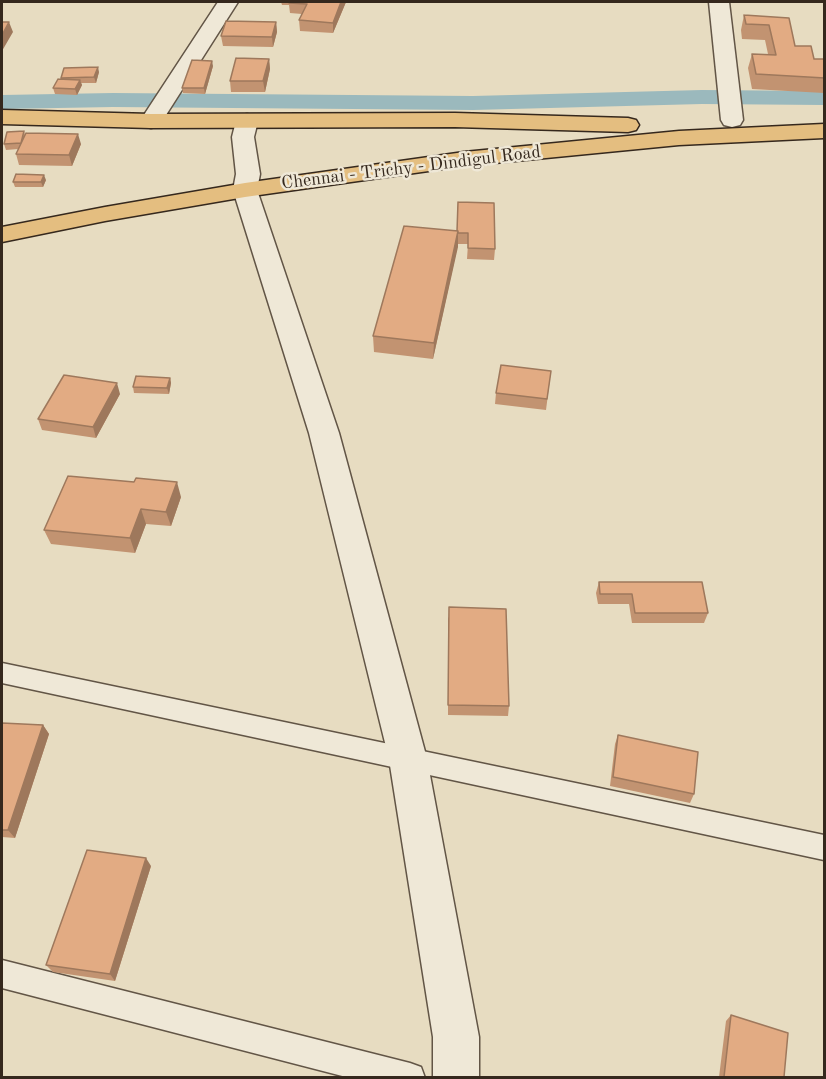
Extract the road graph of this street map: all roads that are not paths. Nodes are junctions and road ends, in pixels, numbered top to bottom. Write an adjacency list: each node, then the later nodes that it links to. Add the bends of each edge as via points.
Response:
1 (228, 2): 4 (street)
2 (719, 2): 3 (street)
3 (730, 105): 5 (highway, Chennai - Trichy - Dindigul Road); 8 (highway, Chennai - Trichy - Dindigul Road)
4 (160, 107): 6 (highway); 7 (highway)
5 (825, 115)
6 (2, 117)
7 (247, 121): 8 (highway, via 455,120); 11 (street, via 243,137)
8 (647, 126): 10 (highway); 11 (highway, Chennai - Trichy - Dindigul Road, via 475,142)
9 (825, 131): 10 (highway, Chennai - Trichy - Dindigul Road)
10 (679, 138): 11 (highway, Chennai - Trichy - Dindigul Road)
11 (247, 182): 12 (highway, Chennai - Trichy - Dindigul Road); 13 (highway, Chennai - Trichy - Dindigul Road); 15 (street, via 324,434)
12 (2, 217)
13 (2, 235)
14 (2, 673): 15 (lane)
15 (408, 759): 16 (lane); 19 (street, via 456,1037)
16 (825, 849)
17 (2, 974): 18 (lane)
18 (410, 1077)
19 (456, 1077)

